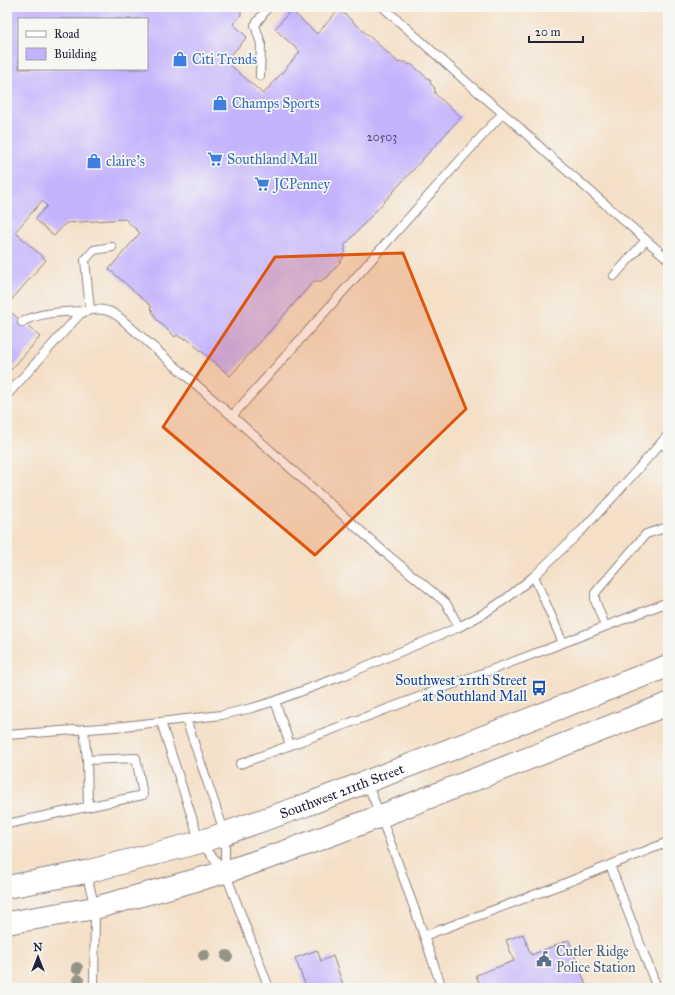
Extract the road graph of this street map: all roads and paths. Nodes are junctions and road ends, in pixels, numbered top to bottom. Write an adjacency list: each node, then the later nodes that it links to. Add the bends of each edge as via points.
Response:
1 (268, 7): 3 (lane, via 255,25 261,44)
2 (383, 7): 4 (lane)
3 (260, 76)
4 (503, 113): 5 (lane); 12 (lane)
5 (646, 240): 7 (lane); 8 (lane)
6 (112, 247): 9 (lane, via 94,250 85,260)
7 (668, 259)
8 (614, 276)
9 (87, 311): 10 (lane, via 59,312); 11 (lane, via 80,314); 12 (lane, via 96,309 116,315)
10 (22, 322)
11 (7, 395)
12 (232, 416): 20 (lane, via 376,546 446,603)
13 (668, 435): 14 (lane)
14 (661, 443): 15 (lane); 17 (lane, via 582,530)
15 (668, 449)
16 (668, 527): 19 (lane, via 646,534 595,593 595,600)
17 (534, 576): 20 (lane, via 507,598); 21 (lane)
18 (668, 602): 19 (lane)
19 (605, 626): 21 (lane)
20 (459, 627): 23 (lane)
21 (564, 643): 29 (lane)
22 (668, 666): 32 (main road, Southwest 211th Street)
23 (275, 701): 25 (lane, via 222,715); 29 (lane)
24 (668, 704): 34 (main road)
25 (186, 719): 26 (lane); 36 (lane)
26 (161, 722): 27 (lane); 37 (lane)
27 (84, 729): 28 (lane); 30 (lane)
28 (7, 735)
29 (290, 745): 31 (lane)
30 (87, 760): 33 (lane); 33 (lane, via 136,758 143,795)
31 (240, 764)
32 (367, 782): 34 (lane); 36 (main road, Southwest 211th Street)
33 (88, 807): 35 (lane)
34 (380, 816): 41 (main road); 45 (lane)
35 (7, 824)
36 (225, 834): 37 (main road, Southwest 211th Street); 41 (lane)
37 (200, 842): 40 (main road, Southwest 211th Street); 41 (lane)
38 (668, 842): 39 (lane)
39 (610, 865): 45 (lane); 49 (lane)
40 (86, 872): 42 (main road, Southwest 211th Street); 43 (lane)
41 (225, 872): 43 (main road); 47 (lane)
42 (7, 887)
43 (95, 908): 44 (main road); 46 (lane)
44 (7, 923)
45 (424, 936): 48 (lane)
46 (94, 988)
47 (269, 988)
48 (442, 988)
49 (657, 988)

